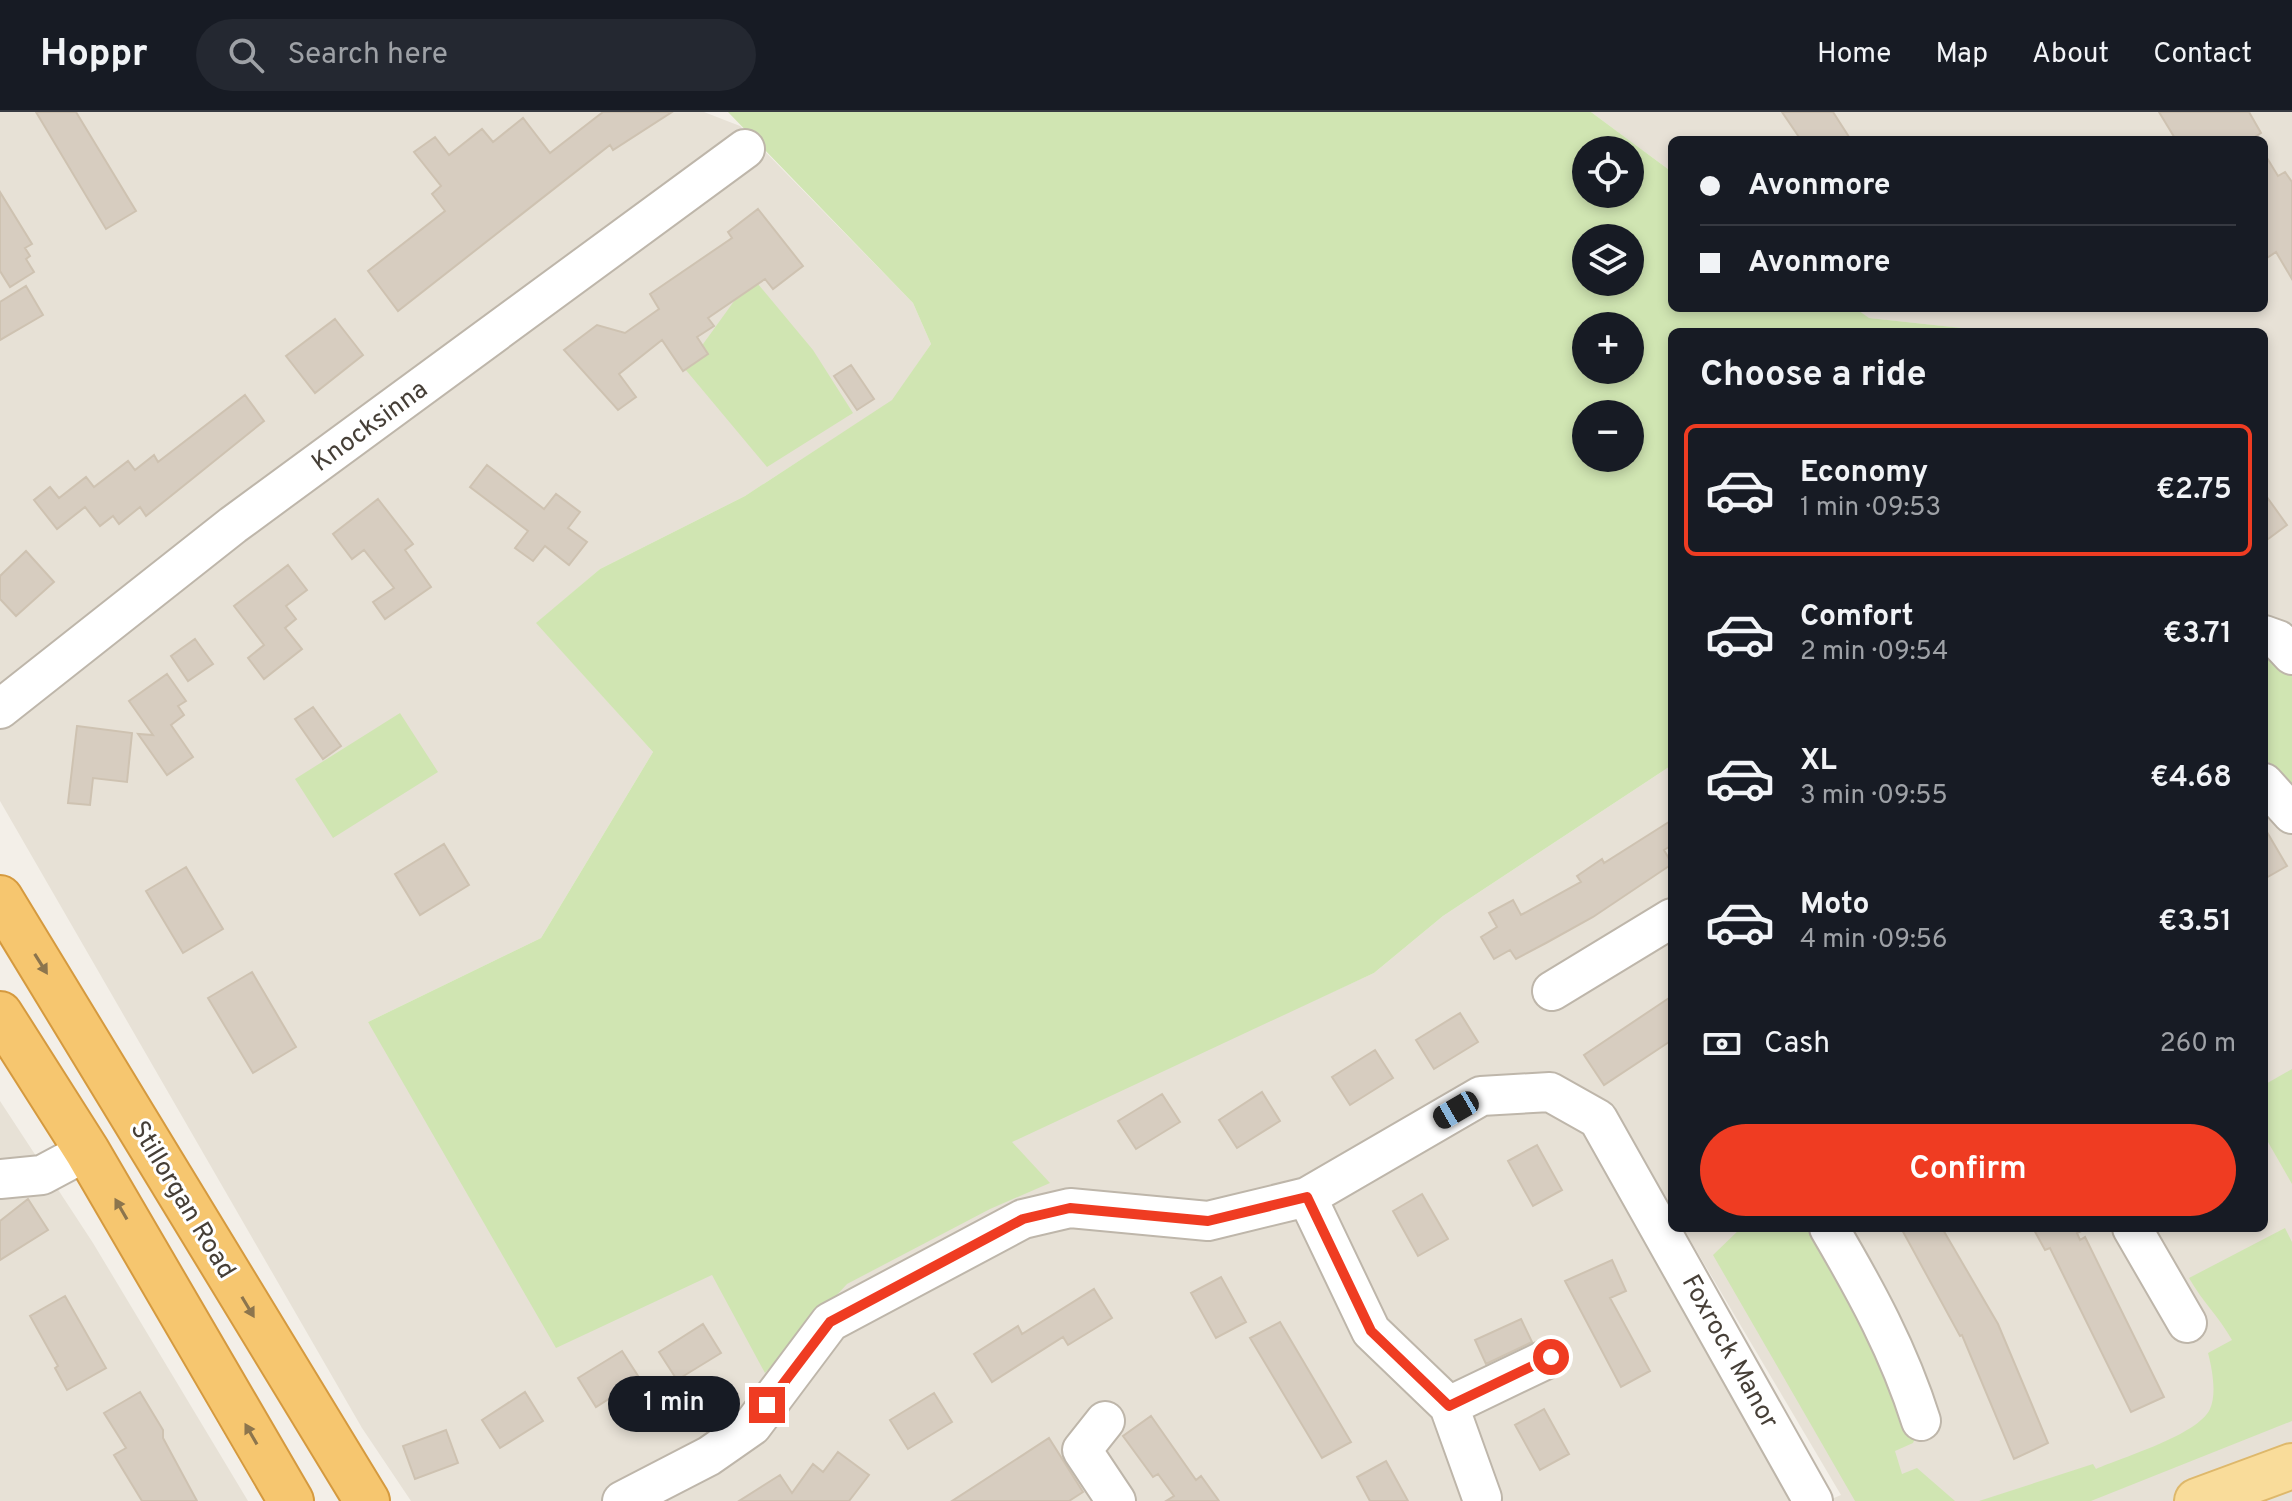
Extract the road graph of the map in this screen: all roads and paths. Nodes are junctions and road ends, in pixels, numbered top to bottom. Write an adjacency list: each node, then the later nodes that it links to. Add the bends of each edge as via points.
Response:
1 (745, 149): 4 (street, Knocksinna, via 233,525)
2 (2268, 636): 3 (street)
3 (2292, 655)
4 (0, 709)
5 (2268, 787): 6 (street)
6 (2292, 814)
7 (0, 898): 26 (highway, Stillorgan Road, one-way to 26)
8 (1668, 920): 9 (street)
9 (1552, 991)
10 (0, 1014): 11 (highway)
11 (87, 1151): 12 (street, via 42,1175); 25 (highway, one-way to 11)
12 (0, 1179)
13 (1307, 1197): 14 (street, Foxrock Manor, via 1481,1096 1550,1092 1598,1119); 20 (street, via 1371,1331); 27 (street, Foxrock Manor, via 1208,1221 1070,1208 1023,1219 830,1322 752,1426 709,1456)
14 (1664, 1213)
15 (1674, 1232): 29 (street, Foxrock Manor)
16 (1831, 1232): 22 (street, via 1881,1318)
17 (2134, 1232): 18 (street)
18 (2187, 1323)
19 (1551, 1357): 20 (street)
20 (1449, 1406): 24 (street)
21 (1105, 1421): 28 (street, via 1082,1450)
22 (1921, 1421)
23 (2292, 1466): 30 (main road)
24 (1482, 1498)
25 (291, 1501)
26 (367, 1501)
27 (622, 1501)
28 (1116, 1501)
29 (1813, 1501)
30 (2197, 1501)

